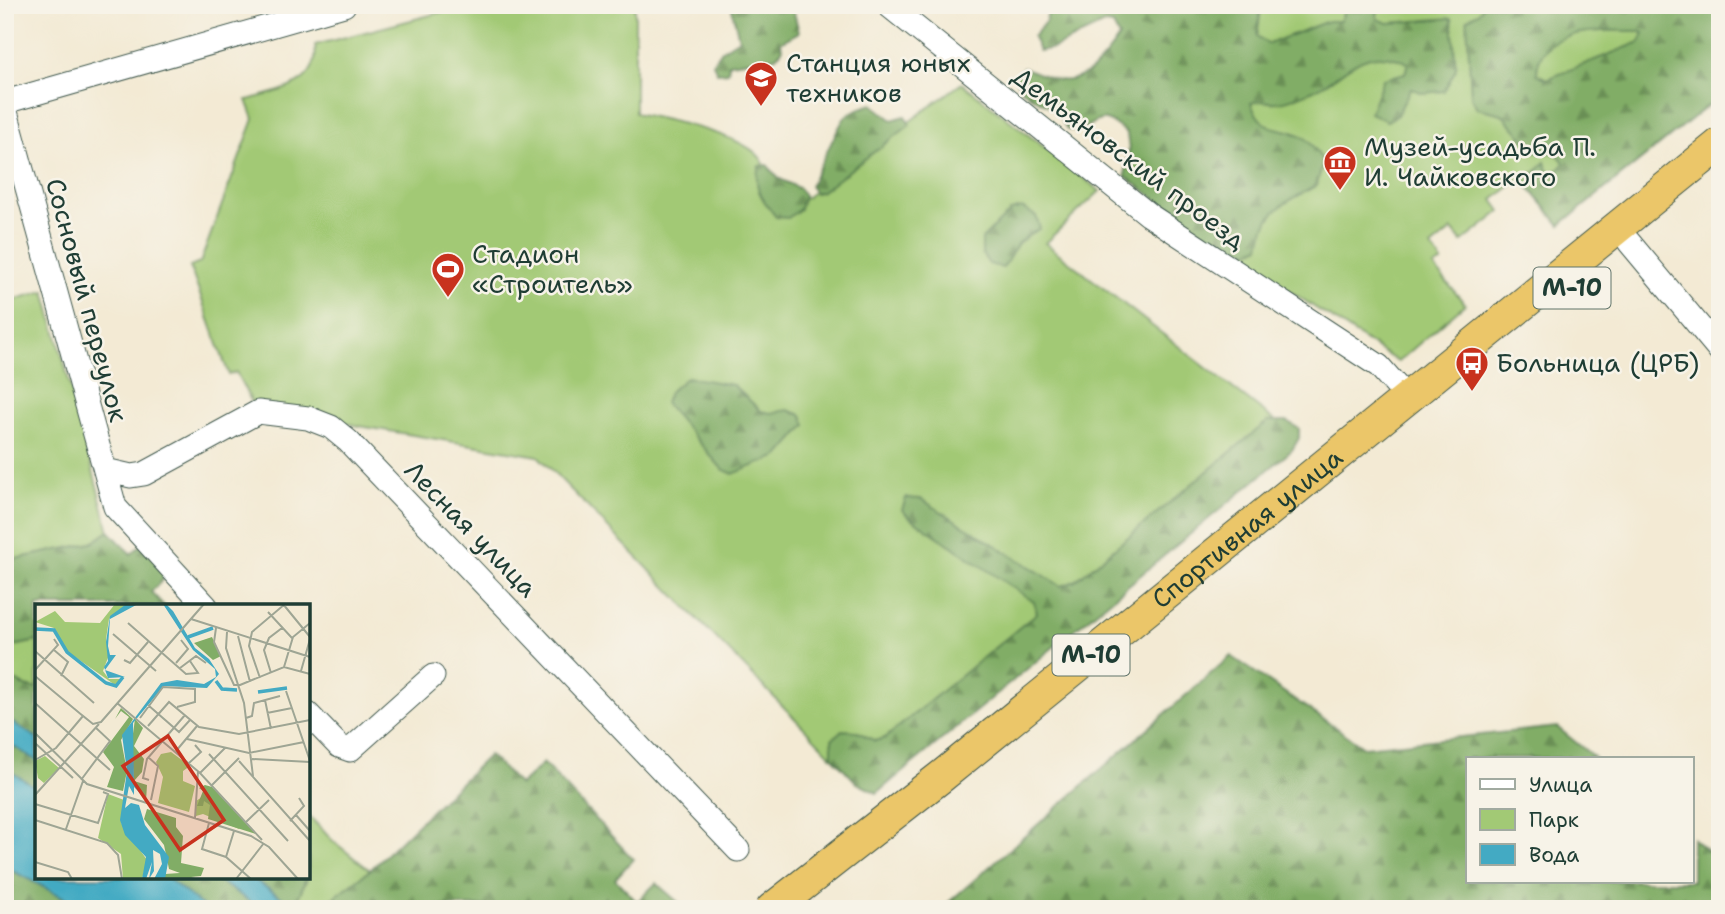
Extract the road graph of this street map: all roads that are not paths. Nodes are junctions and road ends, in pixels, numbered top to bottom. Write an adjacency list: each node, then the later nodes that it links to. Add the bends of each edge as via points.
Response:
1 (344, 5): 3 (street)
2 (888, 5): 10 (street, Демьяновский проезд, via 1149,215 1379,366)
3 (282, 13): 4 (street)
4 (5, 102)
5 (5, 108): 11 (street, Сосновый переулок)
6 (1720, 144): 10 (highway, Спортивная улица / М-10)
7 (1720, 168): 8 (highway, Спортивная улица / М-10)
8 (1629, 242): 9 (street); 17 (highway, Спортивная улица / М-10)
9 (1720, 351)
10 (1407, 398): 16 (highway, Спортивная улица / М-10)
11 (105, 470): 12 (street, Сосновый переулок, via 115,508); 15 (street, Лесная улица, via 144,474 258,412 308,418 331,427)
12 (204, 604)
13 (433, 676): 14 (street, via 350,750 339,746)
14 (310, 716)
15 (738, 850)
16 (772, 909)
17 (802, 909)

